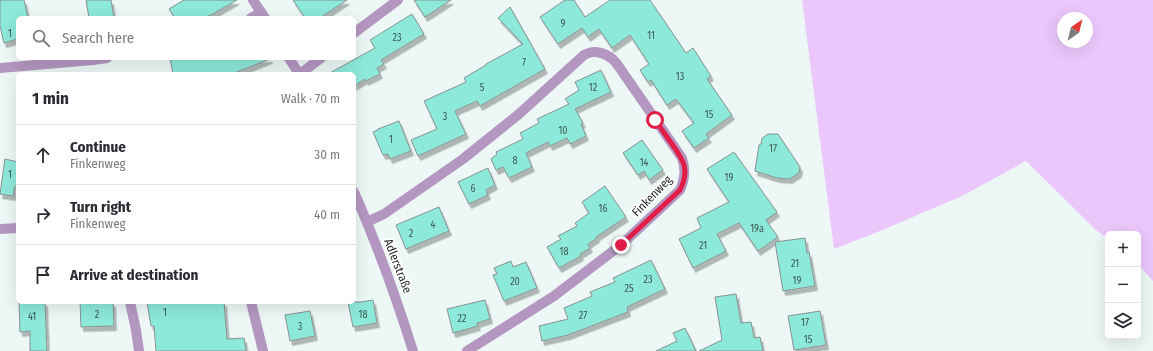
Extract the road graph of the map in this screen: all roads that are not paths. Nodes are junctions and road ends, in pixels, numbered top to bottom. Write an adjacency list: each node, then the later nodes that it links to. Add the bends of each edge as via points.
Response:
1 (254, 0): 3 (street)
2 (398, 0): 4 (street)
3 (263, 15)
4 (356, 32)
5 (93, 60): 8 (street)
6 (291, 60): 9 (street)
7 (318, 60): 10 (street)
8 (0, 68)
9 (299, 72)
10 (303, 72)
11 (356, 197): 12 (street, Adlerstraße)
12 (367, 222): 19 (street, Adlerstraße); 20 (street, Finkenweg, via 384,214 463,159 519,114 584,55 594,52 604,54 617,64 682,158 685,174 680,190 615,249 554,296)
13 (16, 228): 14 (street)
14 (0, 229)
15 (130, 304): 17 (street)
16 (251, 304): 18 (street)
17 (139, 351)
18 (263, 351)
19 (413, 351)
20 (467, 351)

